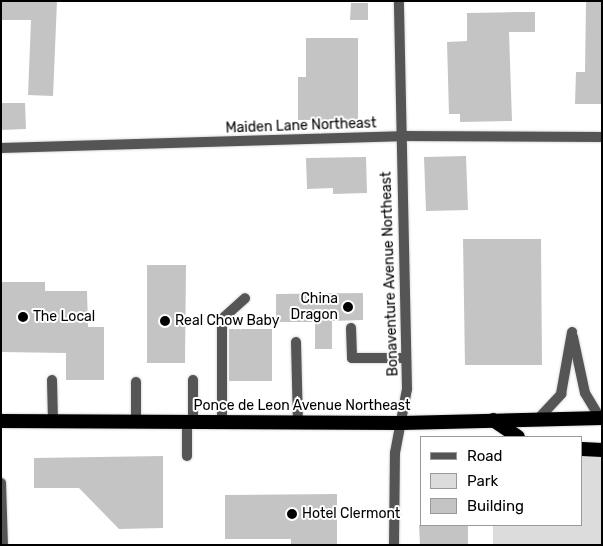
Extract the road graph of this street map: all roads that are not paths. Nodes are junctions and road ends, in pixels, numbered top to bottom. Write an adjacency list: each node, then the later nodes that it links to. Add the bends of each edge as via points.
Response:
1 (399, 1): 2 (street, Bonaventure Avenue Northeast)
2 (400, 136): 3 (street, Maiden Lane Northeast); 4 (street, Maiden Lane Northeast); 8 (street, Bonaventure Avenue Northeast)
3 (602, 137)
4 (1, 148)
5 (245, 298): 19 (street, via 222,319)
6 (351, 328): 8 (street, via 352,358)
7 (296, 342): 20 (street)
8 (406, 358): 21 (street, Bonaventure Avenue Northeast, via 407,389)
9 (52, 380): 16 (street)
10 (193, 380): 18 (street)
11 (136, 382): 17 (street)
12 (539, 418): 13 (highway, Ponce de Leon Avenue Northeast); 13 (street, via 561,394 572,332 585,393); 14 (highway, Ponce de Leon Avenue Northeast)
13 (601, 418)
14 (493, 420): 21 (highway, Ponce de Leon Avenue Northeast); 22 (highway)
15 (1, 422): 16 (highway, Ponce de Leon Avenue Northeast)
16 (53, 422): 17 (highway, Ponce de Leon Avenue Northeast)
17 (136, 422): 18 (highway, Ponce de Leon Avenue Northeast)
18 (190, 422): 19 (highway, Ponce de Leon Avenue Northeast); 25 (street)
19 (222, 422): 20 (highway, Ponce de Leon Avenue Northeast)
20 (298, 422): 21 (highway, Ponce de Leon Avenue Northeast)
21 (402, 424): 28 (street, Bonaventure Avenue Northeast, via 395,453)
22 (517, 436)
23 (583, 449): 24 (highway)
24 (602, 450)
25 (187, 456)
26 (1, 483): 27 (street)
27 (3, 545)
28 (394, 545)

